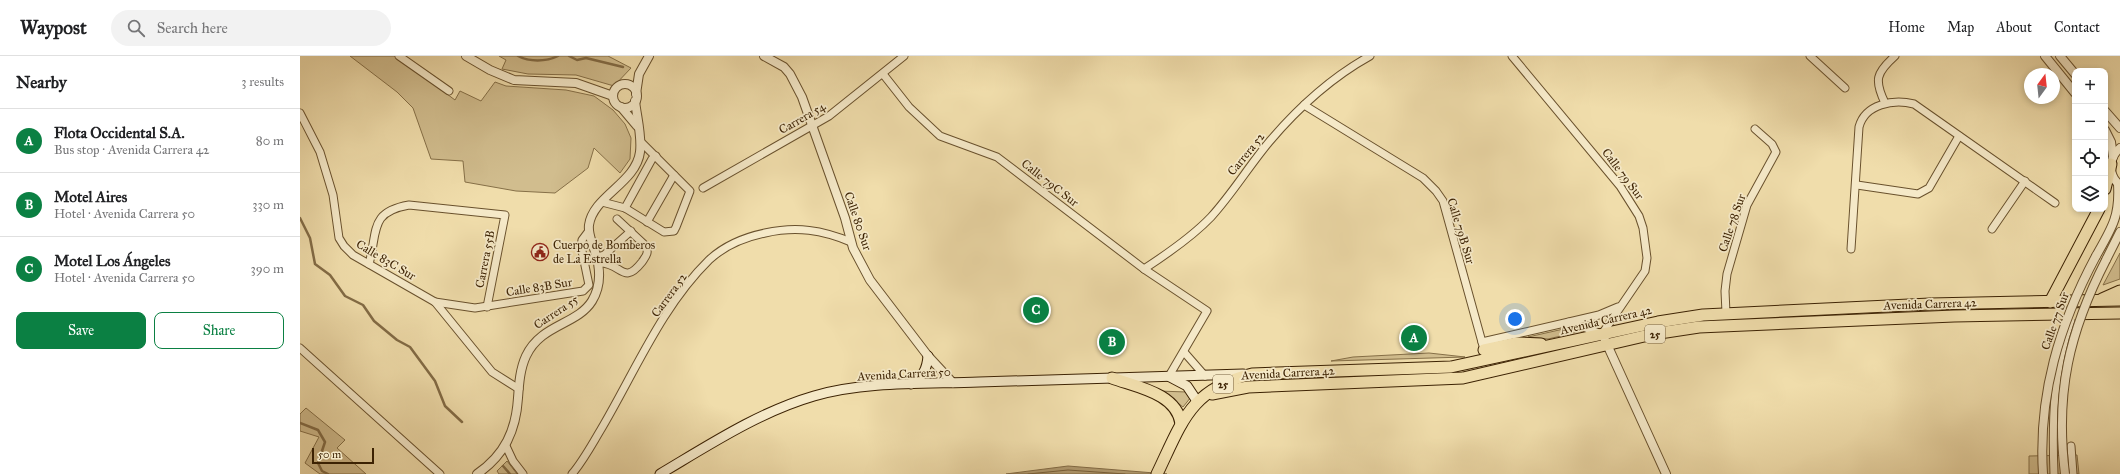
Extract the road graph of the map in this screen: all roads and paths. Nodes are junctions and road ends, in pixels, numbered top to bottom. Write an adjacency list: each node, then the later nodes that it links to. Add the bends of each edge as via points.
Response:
1 (399, 56): 19 (street)
2 (466, 56): 20 (street, via 514,80 576,83)
3 (649, 56): 14 (street)
4 (764, 56): 27 (street, Calle 80 Sur, via 784,67 790,74)
5 (1370, 56): 23 (street, Carrera 52, via 1357,63)
6 (1512, 56): 63 (street, Calle 79 Sur, via 1620,186 1639,216 1646,238 1645,271)
7 (1810, 56): 17 (street)
8 (1895, 56): 12 (street)
9 (2045, 56): 18 (street)
10 (2060, 56): 13 (street)
11 (901, 57): 15 (street, Carrera 54)
12 (1887, 59): 22 (street, via 1877,80 1878,89)
13 (2072, 70)
14 (639, 74): 16 (street); 21 (street)
15 (883, 74): 27 (street, Carrera 54, via 829,116); 57 (street, Calle 79C Sur, via 908,107 940,136 997,157)
16 (622, 85): 20 (street, via 616,89); 21 (street, via 632,87)
17 (1845, 88)
18 (2072, 89)
19 (449, 91)
20 (613, 96): 24 (street, via 615,103)
21 (636, 97): 24 (street, via 630,107); 28 (street)
22 (1885, 103): 31 (street, via 1914,104); 40 (street, via 1862,117 1858,140)
23 (1304, 105): 57 (street, Carrera 52, via 1269,142 1210,217); 73 (street, Calle 79B Sur, via 1422,178 1436,191 1443,201)
24 (621, 107): 28 (street)
25 (300, 113): 56 (street, Calle 83C Sur, via 320,152 333,195 339,238 353,255)
26 (2108, 114): 30 (street)
27 (813, 125): 42 (street, Carrera 54); 53 (street, Calle 80 Sur)
28 (638, 126): 33 (street)
29 (1756, 128): 65 (street, Calle 78 Sur, via 1772,144 1776,152 1747,205 1727,274)
30 (2120, 128)
31 (1960, 136): 39 (street); 40 (street, via 1929,188 1924,192 1918,194)
32 (2108, 136): 36 (street)
33 (641, 142): 35 (street); 43 (street, via 634,169)
34 (2120, 148): 36 (street)
35 (656, 156): 37 (street); 45 (street)
36 (2112, 160): 38 (highway); 41 (street, Calle 77 Sur, via 2113,178)
37 (674, 175): 48 (street); 48 (street, via 690,191 674,231 664,232)
38 (2108, 177)
39 (2025, 181): 44 (street); 49 (street)
40 (1857, 185): 54 (street)
41 (2119, 185): 96 (street, Calle 77 Sur, bridge, via 2117,215 2070,309 2054,359 2044,408)
42 (703, 188)
43 (602, 202): 45 (street); 51 (street, via 593,215)
44 (2055, 203)
45 (625, 208): 48 (street)
46 (2097, 212): 62 (highway)
47 (617, 219): 50 (street)
48 (647, 222)
49 (1992, 229)
50 (631, 231): 55 (street); 55 (street, via 648,250 635,271 623,274 616,267)
51 (588, 232): 55 (street, Carrera 55); 64 (street, Calle 83B Sur, via 581,246 588,286 586,289)
52 (2120, 232): 98 (street, Calle 77 Sur, bridge, via 2080,317 2067,363 2061,429)
53 (851, 242): 75 (street, Calle 80 Sur, via 870,280 903,317); 92 (street, Carrera 52, via 822,231 774,231 747,237 709,260 662,321 625,389)
54 (1851, 249)
55 (598, 260): 84 (street, Carrera 55, via 597,288 592,301 585,309 552,328 535,342 525,358)
56 (369, 264): 61 (street, Calle 83C Sur); 64 (street, Carrera 55B, via 378,221 394,208 409,206 505,215)
57 (1144, 269): 74 (street, Calle 79C Sur, via 1207,311)
58 (2120, 291): 60 (highway)
59 (2120, 300): 60 (highway, Avenida Carrera 42 / 25)
60 (2097, 301): 62 (highway, Avenida Carrera 42 / 25)
61 (435, 302): 64 (street, Calle 83B Sur, via 468,309); 84 (street, Calle 83C Sur, via 492,372)
62 (2050, 302): 65 (highway, Avenida Carrera 42 / 25, via 1930,304)
63 (1620, 305): 68 (street, via 1606,314); 69 (street, Calle 79 Sur)
64 (487, 306)
65 (1726, 313): 69 (highway, Avenida Carrera 42 / 25, via 1682,317)
66 (2120, 313): 67 (highway, Avenida Carrera 42 / 25)
67 (2073, 314): 71 (highway, Avenida Carrera 42 / 25, via 1954,316 1717,326 1653,334); 97 (street, Calle 77 Sur, via 2054,394)
68 (1569, 322): 69 (street); 73 (street)
69 (1602, 334): 70 (highway, Avenida Carrera 42 / 25); 71 (street)
70 (1555, 345): 73 (highway, via 1517,343); 76 (highway, Avenida Carrera 42 / 25)
71 (1607, 345): 77 (highway, Avenida Carrera 42 / 25); 95 (street)
72 (300, 348): 89 (street)
73 (1484, 351): 76 (highway, Avenida Carrera 42 / 25); 78 (highway, Avenida Carrera 42 / 25, via 1434,369)
74 (1184, 352): 79 (street); 80 (street)
75 (928, 356): 82 (street, Calle 80 Sur); 83 (main road, via 923,374)
76 (1504, 356): 77 (highway)
77 (1550, 359): 85 (highway, Avenida Carrera 42 / 25, via 1463,378 1248,387 1224,391)
78 (1252, 374): 80 (main road, Avenida Carrera 50); 85 (highway, Avenida Carrera 42 / 25, via 1226,382)
79 (1169, 376): 80 (main road, Avenida Carrera 50); 81 (main road, Avenida Carrera 50); 85 (main road, via 1187,386)
80 (1205, 376)
81 (1112, 378): 82 (main road, Avenida Carrera 50); 86 (highway, via 1165,399 1177,410)
82 (953, 383): 83 (main road, Avenida Carrera 50)
83 (911, 384): 93 (main road, Avenida Carrera 50, via 843,390 789,404 732,432)
84 (519, 389): 87 (street, Carrera 55, via 515,425)
85 (1197, 401): 86 (highway, 25)
86 (1181, 424): 94 (highway, 25)
87 (506, 446): 90 (street, Carrera 55, via 494,461); 91 (street)
88 (2071, 446): 99 (street)
89 (440, 474)
90 (477, 474)
91 (523, 474)
92 (572, 474)
93 (660, 474)
94 (1157, 474)
95 (1666, 474)
96 (2044, 474)
97 (2054, 474)
98 (2065, 474)
99 (2072, 474)

